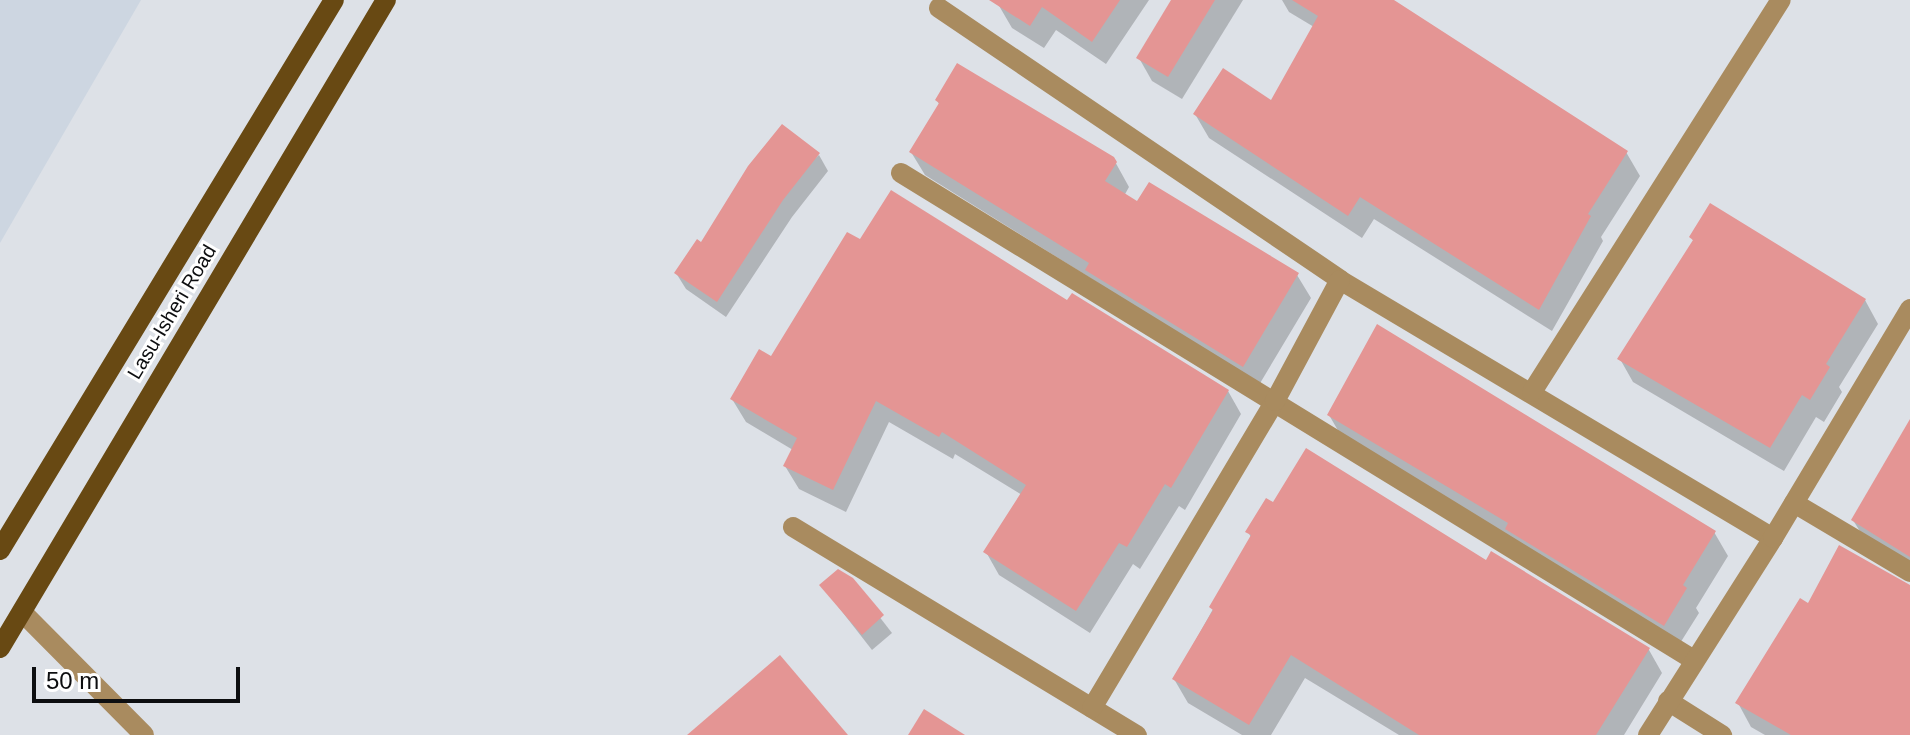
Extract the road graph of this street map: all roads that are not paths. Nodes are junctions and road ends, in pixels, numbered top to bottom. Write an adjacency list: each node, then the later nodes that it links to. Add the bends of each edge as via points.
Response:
1 (334, 0): 13 (main road, Lasu-Isheri Road)
2 (386, 0): 15 (main road, Lasu-Isheri Road)
3 (1781, 0): 8 (street)
4 (939, 8): 6 (street)
5 (901, 173): 9 (street)
6 (1340, 280): 8 (street); 9 (street)
7 (1910, 309): 10 (street)
8 (1532, 392): 12 (street)
9 (1275, 401): 17 (street); 19 (street)
10 (1794, 503): 12 (street); 14 (street)
11 (793, 527): 19 (street)
12 (1773, 538): 17 (street)
13 (0, 550)
14 (1910, 572)
15 (22, 612): 16 (main road, Lasu-Isheri Road); 20 (street)
16 (0, 648)
17 (1694, 660): 18 (street)
18 (1668, 701): 22 (street); 23 (street)
19 (1092, 708): 21 (street)
20 (144, 735)
21 (1137, 735)
22 (1648, 735)
23 (1722, 735)

